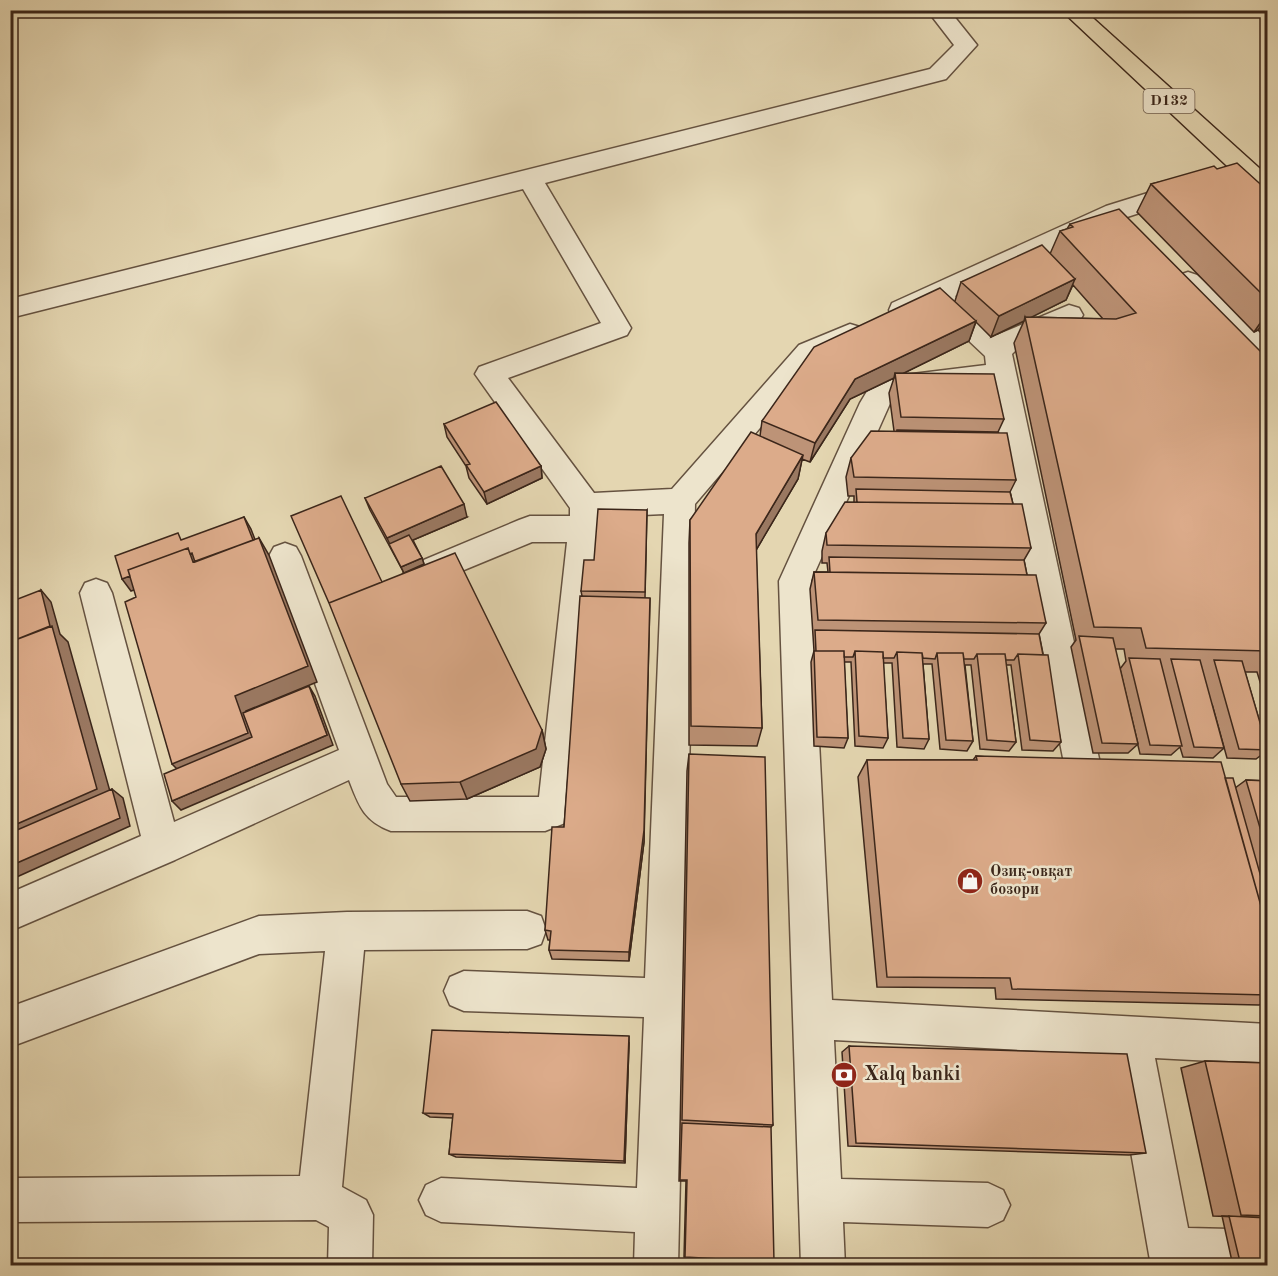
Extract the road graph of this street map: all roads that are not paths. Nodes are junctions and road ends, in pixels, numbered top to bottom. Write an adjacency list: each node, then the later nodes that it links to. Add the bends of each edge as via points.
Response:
1 (937, 10): 5 (lane, via 966,45 938,74)
2 (1071, 10): 4 (highway, D132)
3 (1095, 10): 4 (highway, D132)
4 (1260, 175): 7 (lane, via 1124,220)
5 (530, 179): 8 (lane); 13 (lane, via 617,328 489,374)
6 (1174, 268): 10 (lane)
7 (936, 294): 11 (lane); 12 (lane, via 809,352)
8 (10, 309)
9 (1069, 315): 11 (lane, via 1009,340)
10 (1268, 356)
11 (1000, 363): 18 (lane); 25 (lane, via 882,391 795,581)
12 (680, 501): 13 (lane); 24 (lane)
13 (585, 518): 15 (lane, via 530,529); 17 (lane, via 557,800 552,811 391,814 378,805)
14 (285, 556): 17 (lane)
15 (411, 579)
16 (96, 593): 19 (lane)
17 (360, 758): 19 (lane)
18 (1083, 768)
19 (162, 847): 20 (lane)
20 (10, 912)
21 (528, 930): 22 (lane)
22 (347, 931): 26 (lane, via 259,935); 29 (lane)
23 (465, 991): 24 (lane)
24 (664, 998): 34 (lane)
25 (813, 1019): 27 (lane); 32 (lane)
26 (10, 1027)
27 (1131, 1036): 28 (lane); 36 (lane)
28 (1268, 1044)
29 (320, 1198): 30 (lane); 37 (lane, via 351,1215)
30 (17, 1200)
31 (441, 1200): 34 (lane)
32 (820, 1200): 33 (lane); 39 (lane)
33 (988, 1205)
34 (657, 1210): 38 (lane)
35 (1230, 1251): 36 (lane)
36 (1172, 1258)
37 (350, 1266)
38 (656, 1266)
39 (823, 1266)

